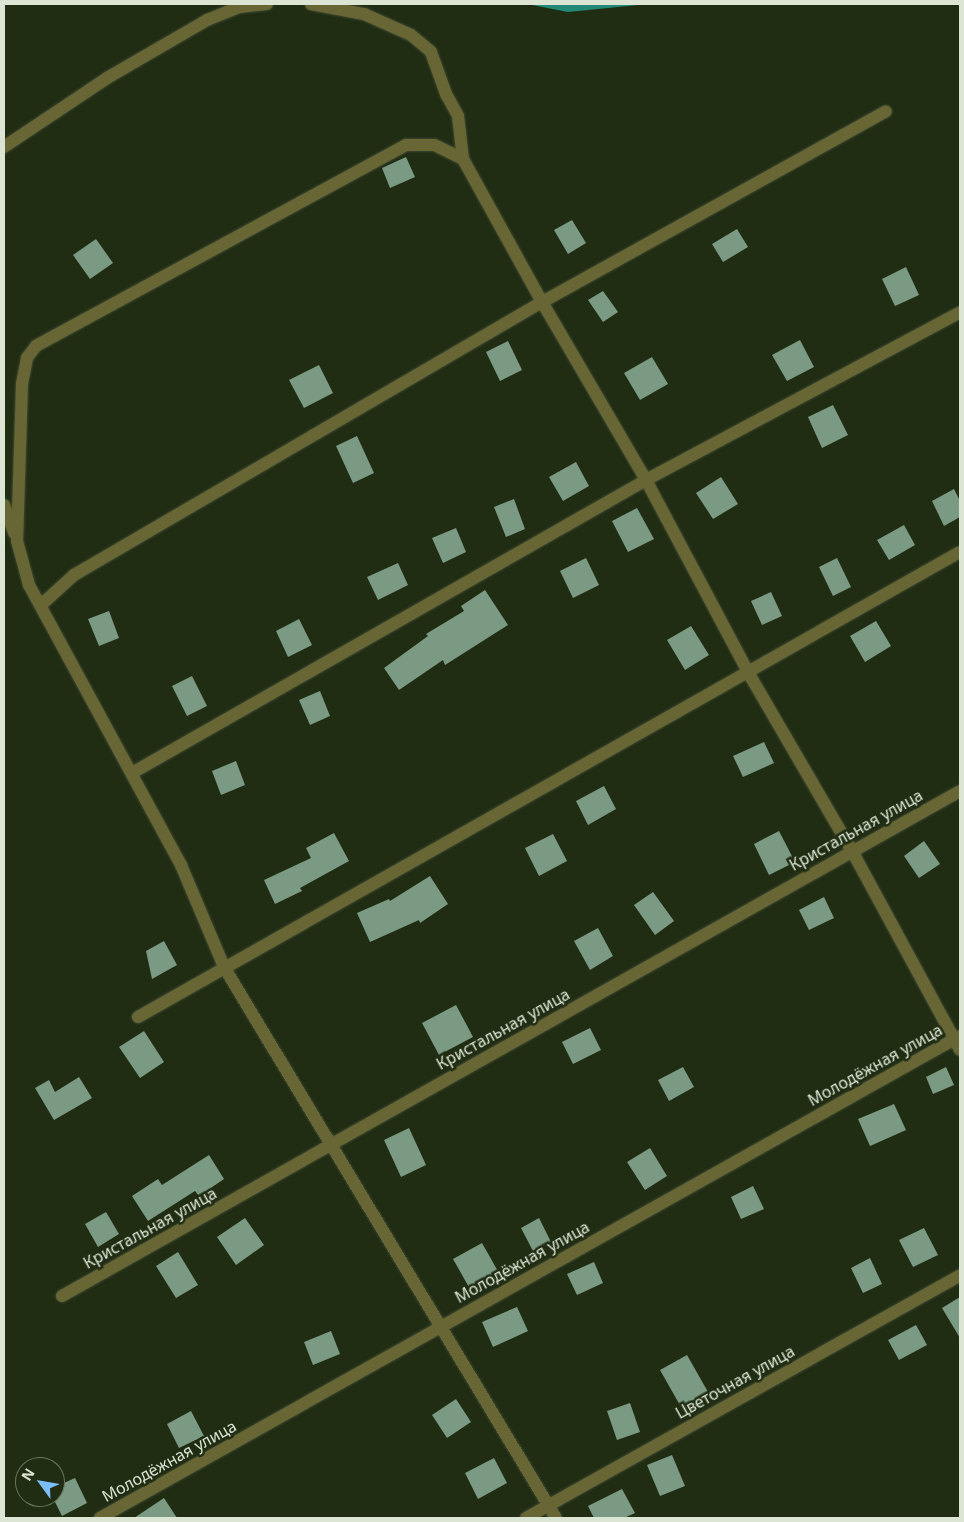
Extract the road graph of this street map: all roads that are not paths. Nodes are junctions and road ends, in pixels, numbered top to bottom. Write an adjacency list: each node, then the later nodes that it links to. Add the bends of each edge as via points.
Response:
1 (267, 4): 4 (street, via 239,7 207,20 107,78)
2 (311, 4): 5 (street, via 364,14 410,36 431,52 446,94 458,116)
3 (886, 111): 6 (street)
4 (4, 147)
5 (463, 159): 6 (street); 10 (street, via 434,145 406,145 36,346 27,358 22,384)
6 (542, 302): 8 (street); 12 (street, via 74,575)
7 (960, 312): 8 (street)
8 (646, 480): 13 (street); 14 (street)
9 (4, 505): 10 (street)
10 (17, 541): 12 (street, via 26,578)
11 (960, 552): 13 (street)
12 (41, 605): 14 (street)
13 (749, 674): 16 (street); 17 (street)
14 (132, 773): 17 (street, via 181,865)
15 (960, 791): 16 (street, Кристальная улица)
16 (852, 851): 19 (street); 20 (street, Кристальная улица)
17 (224, 967): 18 (street); 20 (street)
18 (138, 1017)
19 (958, 1042): 23 (street, Молодёжная улица)
20 (332, 1143): 22 (street, Кристальная улица); 23 (street)
21 (960, 1275): 24 (street, Цветочная улица)
22 (62, 1296)
23 (442, 1326): 24 (street); 25 (street, Молодёжная улица)
24 (548, 1505): 26 (street, Цветочная улица); 27 (street)
25 (100, 1518)
26 (526, 1518)
27 (556, 1518)

